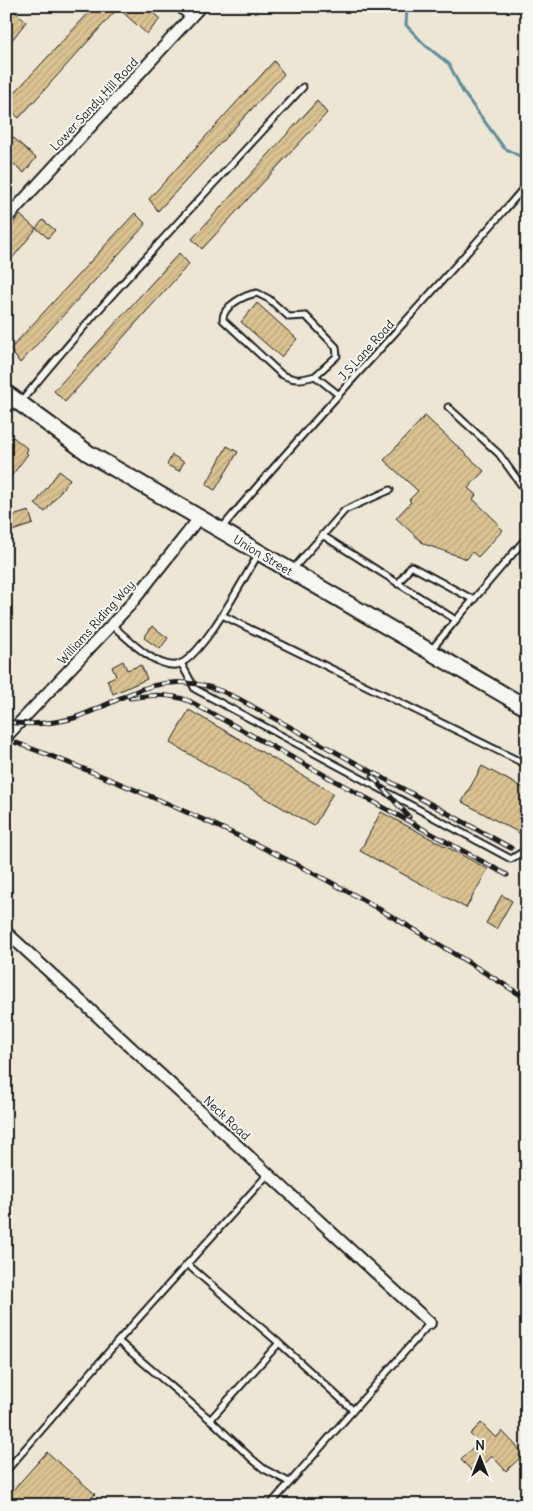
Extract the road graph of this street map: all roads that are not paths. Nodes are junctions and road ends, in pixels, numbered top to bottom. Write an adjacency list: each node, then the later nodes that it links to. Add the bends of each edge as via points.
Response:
1 (176, 6): 3 (lane)
2 (201, 6): 3 (street, Lower Sandy Hill Road)
3 (190, 19): 6 (street, Lower Sandy Hill Road)
4 (303, 87): 10 (lane, via 51,364)
5 (527, 184): 9 (lane, J S Lane Road)
6 (6, 219)
7 (315, 376): 7 (lane, via 297,381 281,374 223,320 224,314 241,298 257,293 289,317 306,316 338,351 337,356); 9 (lane)
8 (6, 393): 10 (main road, Union Street)
9 (339, 395): 15 (lane, J S Lane Road)
10 (20, 403): 14 (main road, Union Street, via 88,453)
11 (448, 406): 13 (lane, via 499,454)
12 (390, 490): 16 (lane, via 344,510)
13 (527, 493)
14 (199, 518): 15 (main road, Union Street); 24 (street, Williams Riding Way)
15 (220, 530): 18 (main road, Union Street)
16 (322, 536): 19 (lane); 20 (lane)
17 (527, 537): 21 (lane)
18 (260, 553): 19 (main road, Union Street); 22 (lane)
19 (291, 572): 25 (main road, Union Street)
20 (398, 584): 21 (lane, via 411,566); 23 (lane)
21 (474, 600): 23 (lane)
22 (222, 615): 26 (lane, via 207,638); 29 (lane)
23 (456, 620): 25 (lane)
24 (112, 625): 26 (lane, via 146,654 162,663); 28 (street, Williams Riding Way)
25 (429, 652): 27 (main road, Union Street)
26 (181, 663): 30 (lane, via 195,689 419,810 512,859)
27 (527, 708)
28 (6, 737)
29 (527, 764)
30 (527, 849)
31 (6, 932): 32 (street, Neck Road)
32 (269, 1172): 33 (lane); 34 (street, Neck Road)
33 (187, 1264): 35 (lane); 36 (lane)
34 (430, 1323): 37 (lane)
35 (118, 1341): 38 (lane); 39 (lane)
36 (279, 1343): 37 (lane); 38 (lane)
37 (353, 1410): 40 (lane)
38 (210, 1420): 40 (lane, via 252,1460)
39 (6, 1471)
40 (289, 1482): 41 (lane)
41 (270, 1505)

